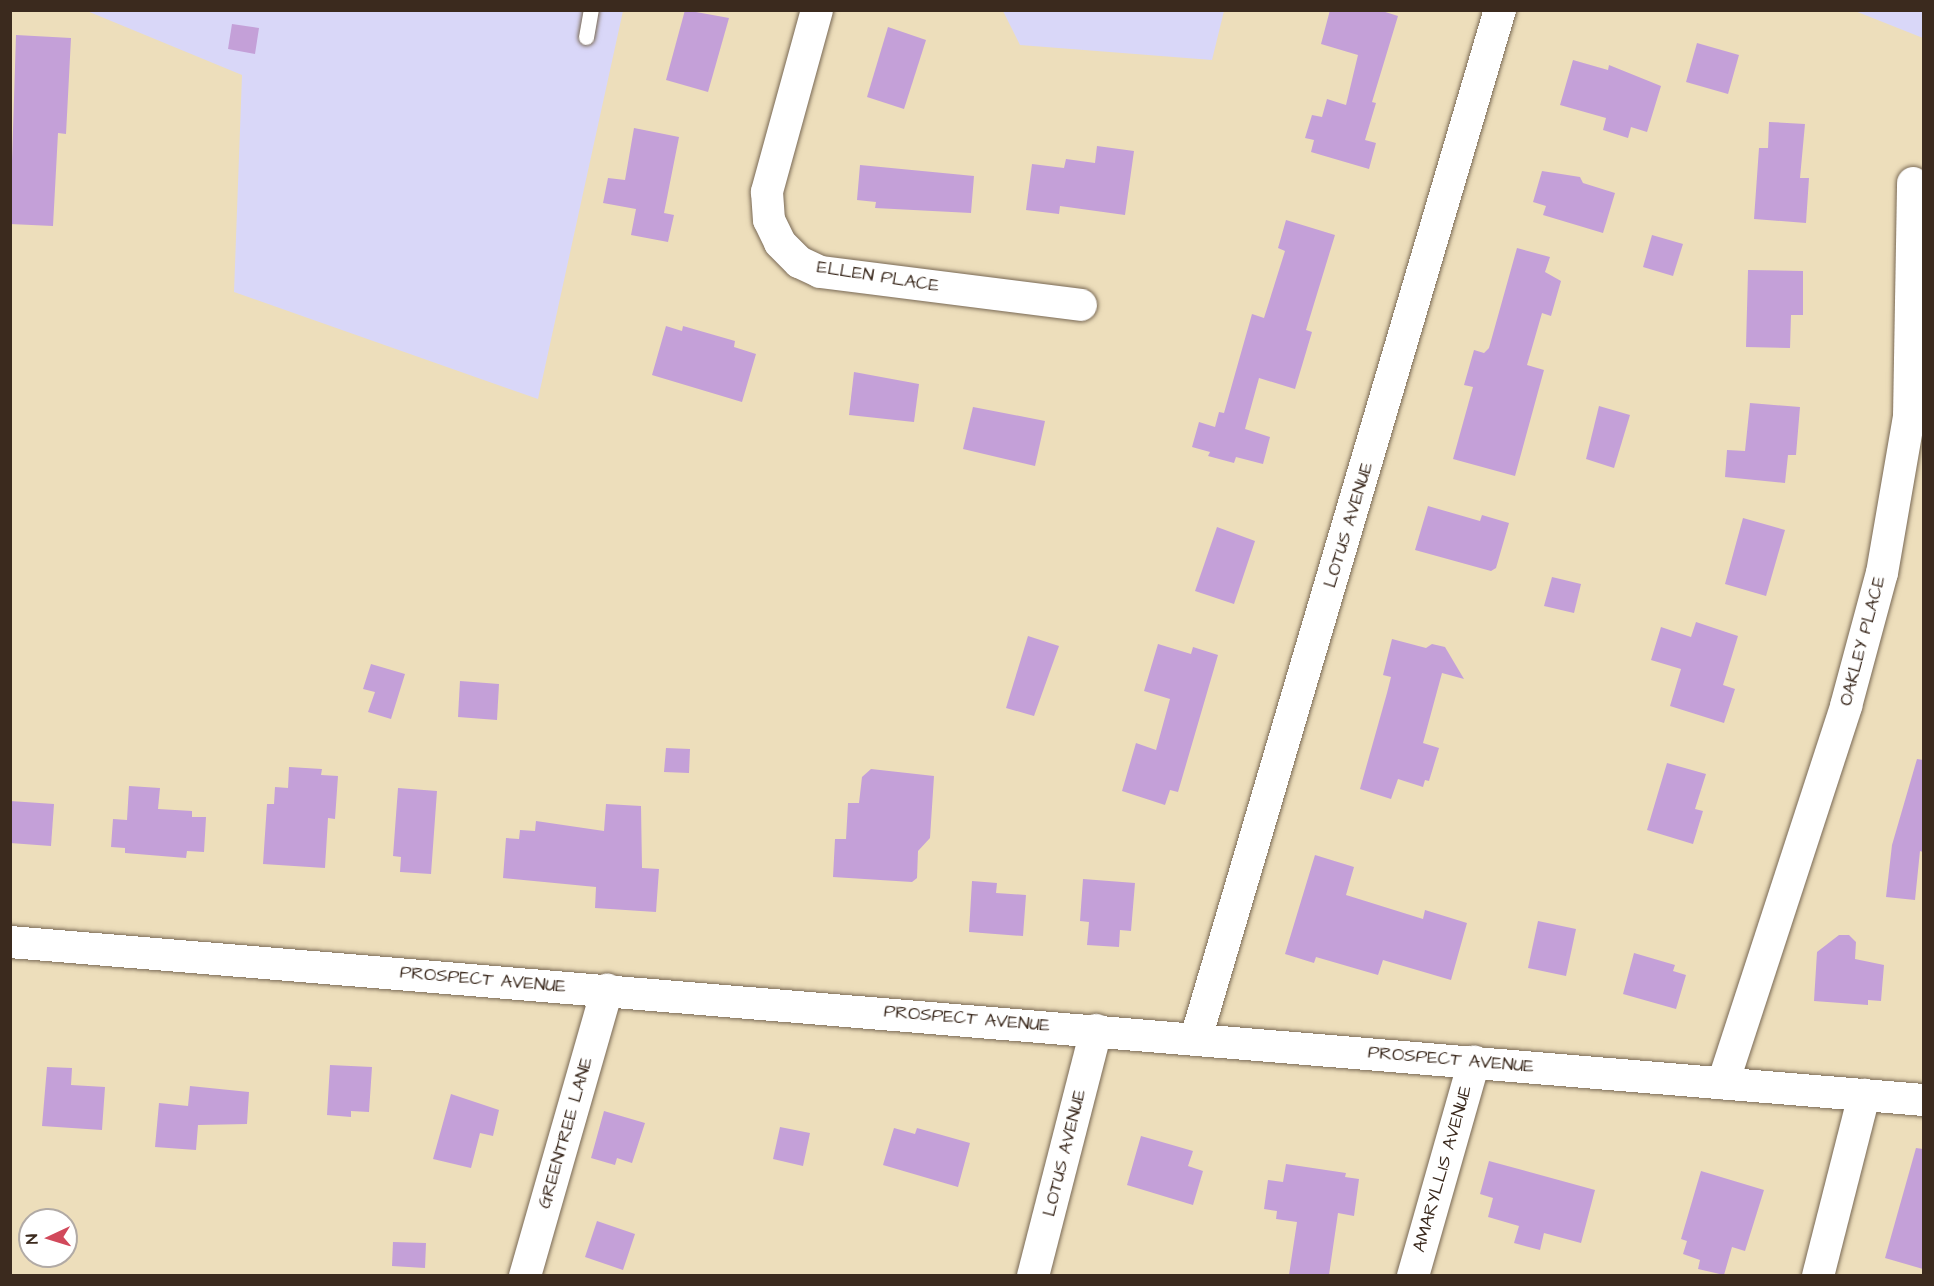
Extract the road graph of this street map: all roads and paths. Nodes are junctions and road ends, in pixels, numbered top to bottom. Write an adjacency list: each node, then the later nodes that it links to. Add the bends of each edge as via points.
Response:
1 (591, 10): 4 (lane)
2 (817, 10): 6 (street, ELLEN PLACE, via 767,192 769,219 780,243 799,262 820,272)
3 (1500, 10): 10 (street, LOTUS AVENUE)
4 (586, 37)
5 (1913, 183): 12 (street, OAKLEY PLACE, via 1909,416 1882,573 1846,706)
6 (1081, 305)
7 (10, 942): 8 (street, PROSPECT AVENUE)
8 (607, 990): 9 (street, PROSPECT AVENUE); 15 (street, GREENTREE LANE)
9 (1096, 1030): 10 (street, PROSPECT AVENUE); 16 (street, LOTUS AVENUE)
10 (1196, 1038): 11 (street, PROSPECT AVENUE)
11 (1474, 1062): 12 (street, PROSPECT AVENUE); 17 (street, AMARYLLIS AVENUE)
12 (1723, 1083): 13 (street, PROSPECT AVENUE)
13 (1864, 1095): 14 (street, PROSPECT AVENUE); 18 (street)
14 (1923, 1100)
15 (525, 1275)
16 (1033, 1275)
17 (1413, 1275)
18 (1818, 1275)

